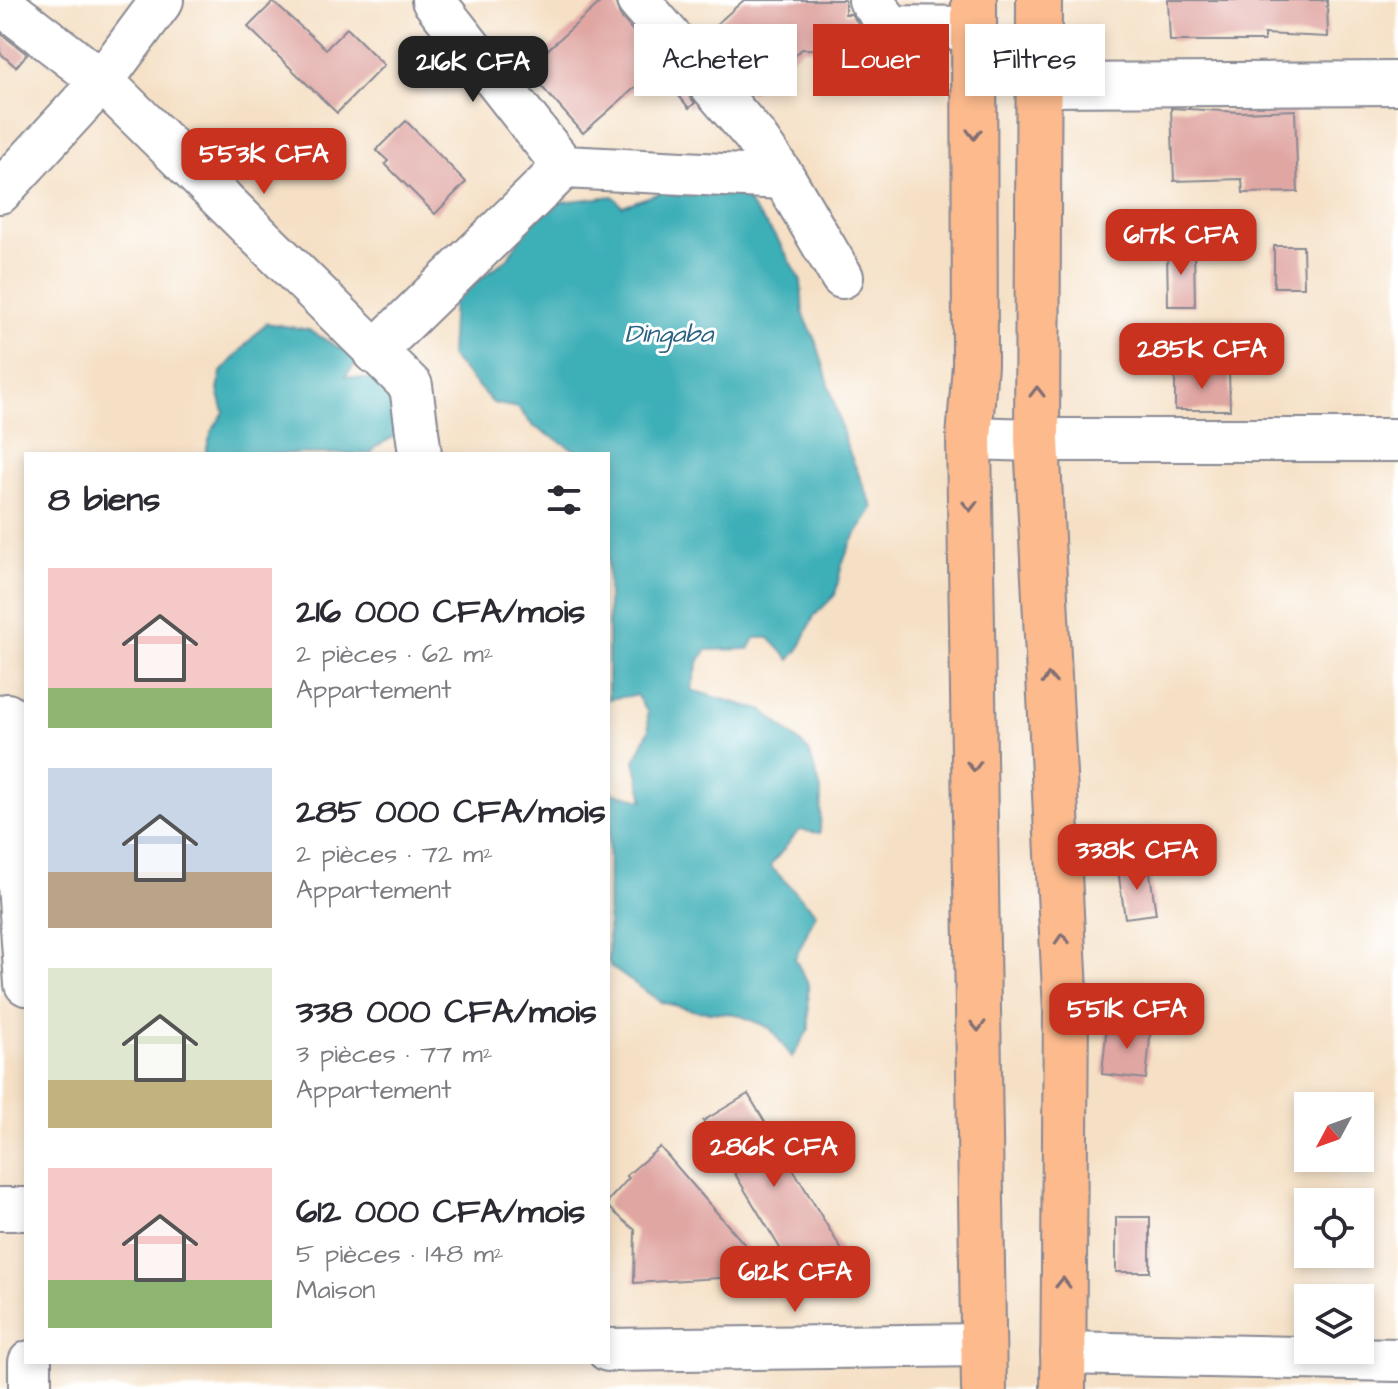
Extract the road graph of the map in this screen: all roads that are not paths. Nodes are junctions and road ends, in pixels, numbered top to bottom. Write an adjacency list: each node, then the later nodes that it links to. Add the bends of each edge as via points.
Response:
1 (162, 0): 9 (street)
2 (433, 0): 13 (street)
3 (638, 0): 14 (street, via 754,135)
4 (870, 0): 7 (street, via 892,27)
5 (1039, 0): 8 (highway)
6 (0, 3): 9 (street)
7 (974, 14): 18 (highway, one-way to 18, via 975,365)
8 (1039, 24)
9 (102, 81): 15 (street); 17 (street)
10 (1398, 83): 11 (street)
11 (1105, 85)
12 (1038, 96): 19 (highway, one-way to 12)
13 (564, 167): 14 (street); 17 (street)
14 (784, 178): 16 (street)
15 (0, 192)
16 (842, 277)
17 (374, 352): 21 (street, via 411,386)
18 (969, 438): 19 (street); 27 (highway, one-way to 27)
19 (1037, 440): 20 (street); 33 (highway, one-way to 19, via 1066,1011)
20 (1398, 440)
21 (420, 452)
22 (7, 715): 23 (street)
23 (20, 775): 24 (street)
24 (24, 914)
25 (0, 1209): 26 (street)
26 (24, 1209)
27 (983, 1345): 28 (street); 35 (highway)
28 (610, 1350)
29 (0, 1354): 30 (street)
30 (24, 1354)
31 (1398, 1360): 33 (street)
32 (30, 1364): 34 (street)
33 (1063, 1371)
34 (30, 1389)
35 (984, 1389)

